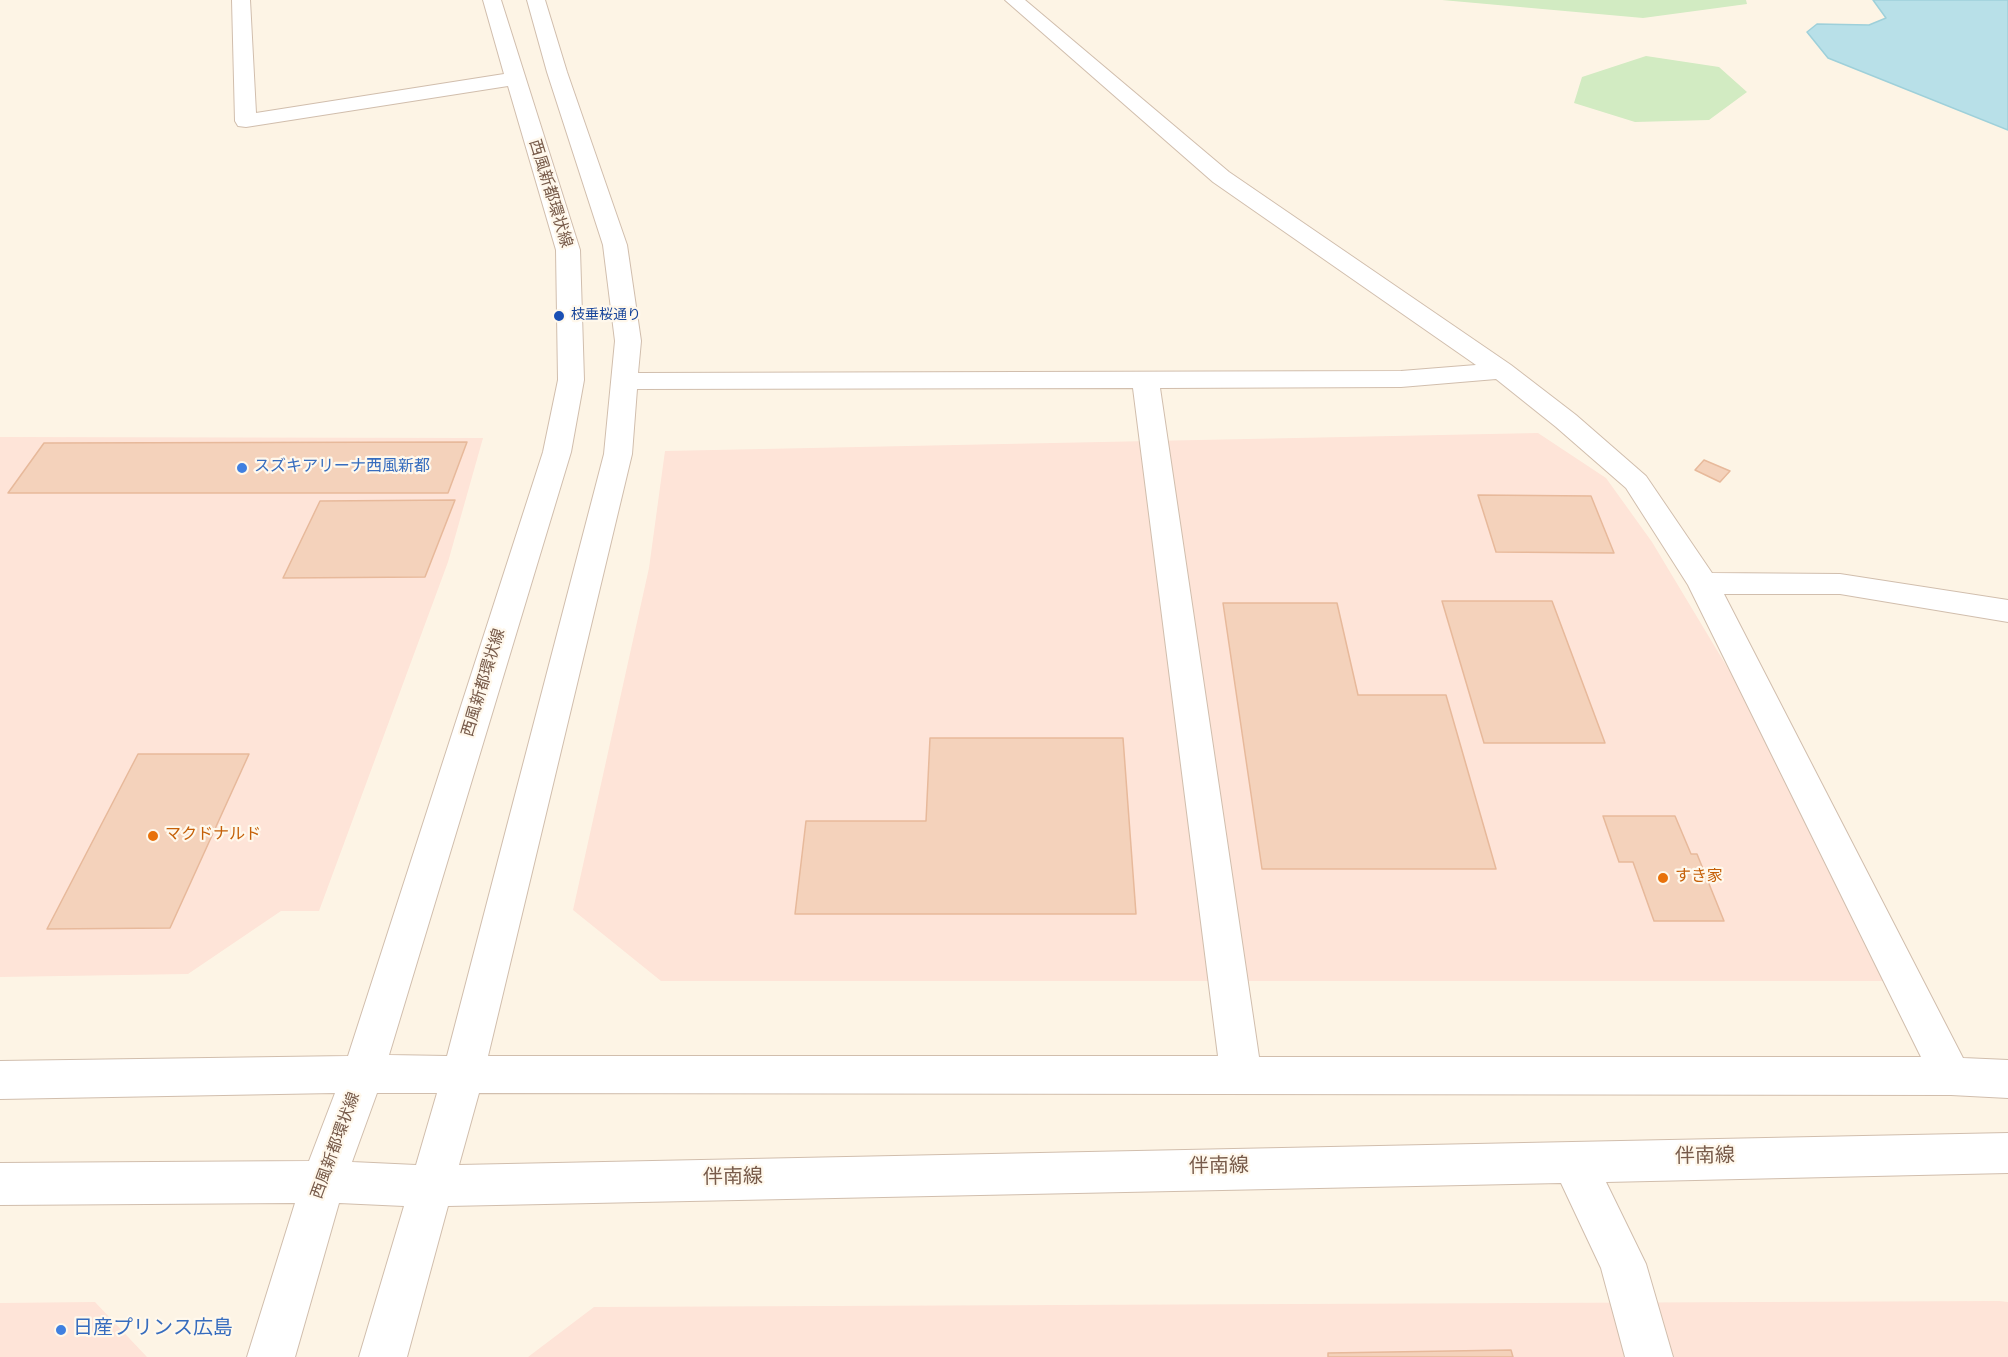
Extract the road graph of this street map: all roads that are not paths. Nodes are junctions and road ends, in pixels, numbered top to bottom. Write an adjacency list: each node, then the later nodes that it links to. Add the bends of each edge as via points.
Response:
1 (241, 0): 5 (street, via 246,121)
2 (492, 0): 5 (street, 西風新都環状線)
3 (536, 0): 8 (street, via 615,245 628,341)
4 (1014, 0): 6 (street, via 1221,177)
5 (514, 79): 11 (street, 西風新都環状線, via 568,250 571,380 557,452)
6 (1502, 371): 7 (street, via 1401,379); 9 (street, via 1636,483)
7 (1145, 379): 8 (street); 13 (street)
8 (624, 381): 12 (street, via 618,453)
9 (1703, 583): 10 (street, via 1840,584); 14 (street)
10 (2008, 611)
11 (363, 1074): 12 (street); 16 (street); 19 (street, 西風新都環状線)
12 (463, 1075): 13 (street); 21 (street)
13 (1241, 1075): 14 (street)
14 (1951, 1076): 15 (street)
15 (2008, 1079)
16 (0, 1080)
17 (2008, 1153): 18 (street, 伴南線)
18 (1573, 1161): 21 (street, 伴南線); 24 (street, via 1623,1264)
19 (323, 1182): 20 (street, 伴南線); 21 (street, 伴南線); 22 (street, 西風新都環状線)
20 (0, 1184)
21 (430, 1186): 23 (street)
22 (271, 1357)
23 (383, 1357)
24 (1648, 1357)

